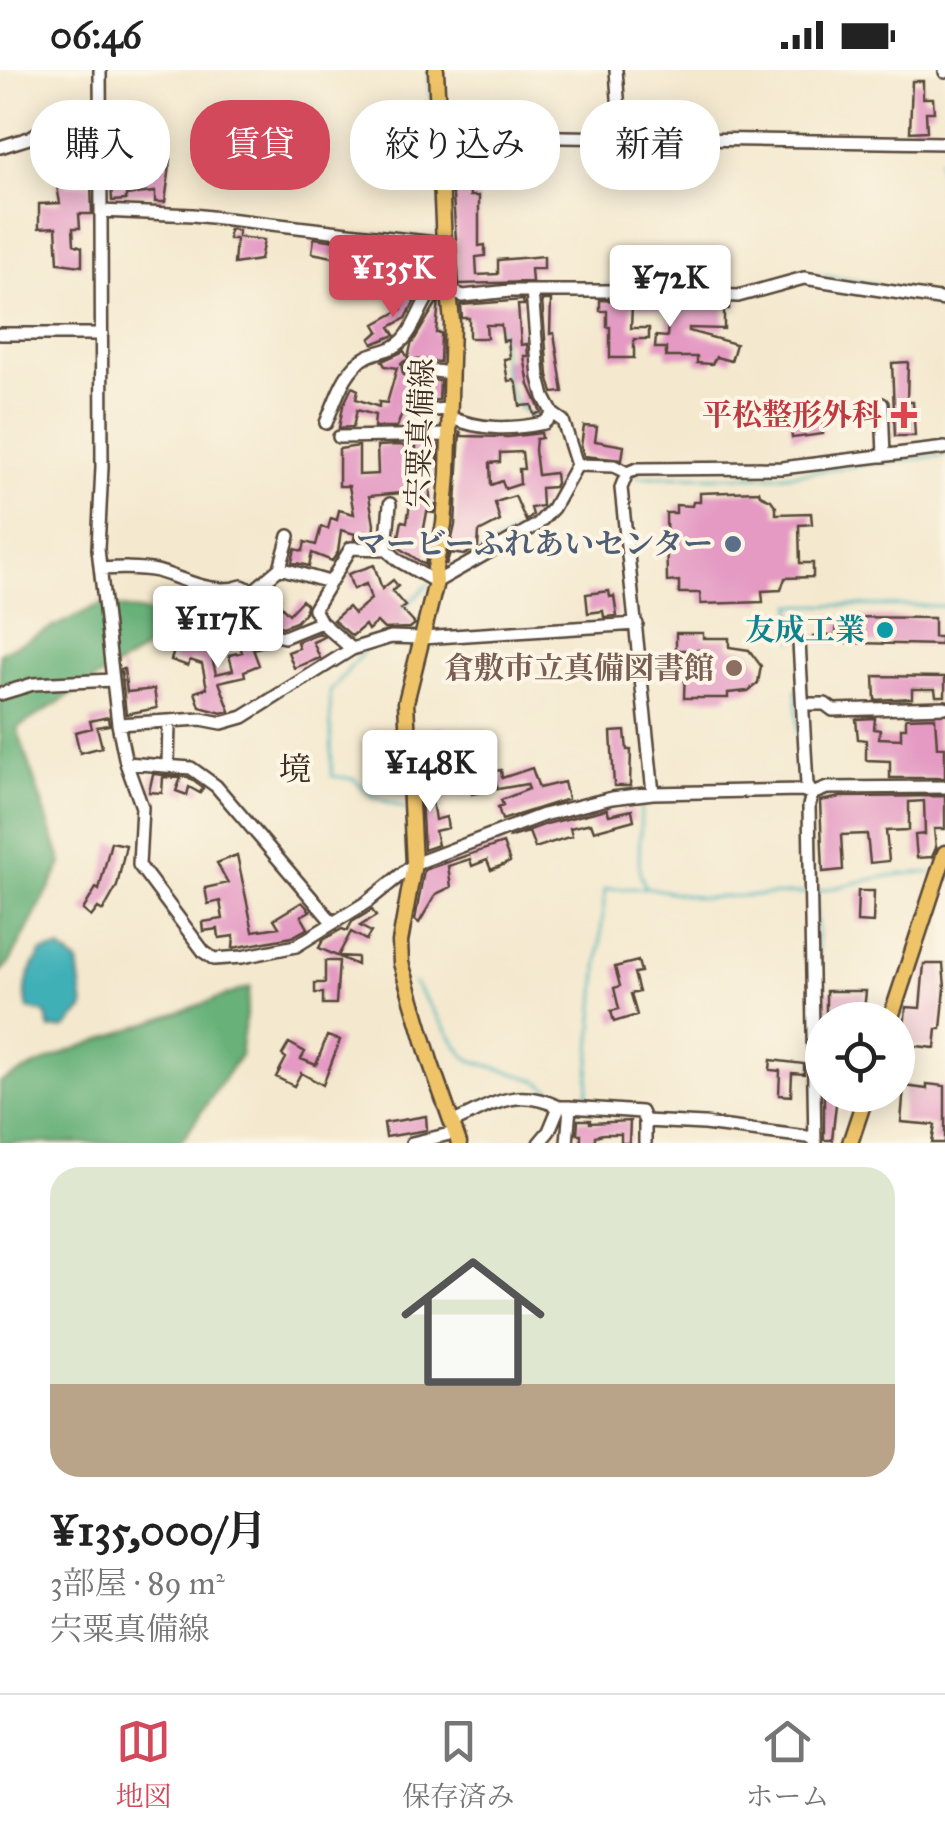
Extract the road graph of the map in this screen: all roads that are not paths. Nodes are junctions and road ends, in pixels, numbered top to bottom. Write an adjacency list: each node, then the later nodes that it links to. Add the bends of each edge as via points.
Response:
1 (100, 70): 4 (street)
2 (436, 70): 5 (main road, 宍粟真備線)
3 (616, 70): 6 (street)
4 (100, 100)
5 (437, 100)
6 (618, 100)
7 (30, 137): 10 (street)
8 (720, 140): 9 (street)
9 (945, 143)
10 (0, 148)
11 (101, 190): 13 (street)
12 (442, 190): 14 (main road, 宍粟真備線)
13 (101, 211): 14 (street); 19 (street)
14 (444, 244): 15 (main road, 宍粟真備線)
15 (450, 289): 16 (street, via 464,296); 21 (main road, 宍粟真備線); 26 (street, via 432,291 392,349 356,365)
16 (532, 291): 17 (street, via 738,296 813,278); 25 (street, via 539,377)
17 (945, 300)
18 (0, 334): 19 (street)
19 (102, 334): 37 (street)
20 (408, 368): 21 (street)
21 (451, 373): 24 (main road, 宍粟真備線)
22 (882, 404): 30 (street)
23 (417, 411): 24 (street)
24 (449, 413): 25 (street, via 492,428 544,423); 27 (main road, 宍粟真備線)
25 (553, 414): 31 (street, via 562,421)
26 (326, 423)
27 (448, 435): 28 (street); 39 (main road, 宍粟真備線)
28 (339, 437)
29 (945, 448): 30 (street)
30 (884, 456): 32 (street, via 782,468)
31 (577, 464): 32 (street); 39 (street, via 537,525)
32 (627, 473): 42 (street, via 622,488)
33 (390, 504): 35 (street)
34 (290, 536): 36 (street)
35 (386, 549): 38 (street, via 352,548); 39 (street)
36 (280, 568): 38 (street); 40 (street, via 253,591)
37 (101, 570): 40 (street, via 155,570); 46 (street)
38 (329, 582): 41 (street, via 314,608)
39 (436, 582): 43 (main road, 宍粟真備線)
40 (230, 590): 41 (street, via 233,609 254,630 284,637)
41 (322, 622): 45 (street)
42 (637, 624): 43 (street); 55 (street)
43 (422, 638): 45 (street, via 391,637); 58 (main road, 宍粟真備線, via 406,702)
44 (799, 642): 48 (street)
45 (352, 649): 50 (street, via 242,717)
46 (112, 680): 47 (street, via 33,684); 51 (street)
47 (0, 694)
48 (803, 704): 49 (street, via 834,710); 56 (street)
49 (945, 707)
50 (169, 723): 51 (street); 53 (street)
51 (118, 724): 52 (street)
52 (126, 762): 53 (street); 59 (street, via 142,807 139,865 204,952 214,959 276,952)
53 (168, 765): 59 (street, via 192,768 216,786)
54 (945, 787): 56 (street, via 826,788)
55 (653, 793): 56 (street); 58 (street, via 543,814)
56 (812, 794): 65 (street)
57 (945, 852): 60 (main road)
58 (414, 864): 59 (street); 64 (main road, 宍粟真備線, via 402,963)
59 (333, 923)
60 (896, 1002)
61 (565, 1107): 63 (street, via 641,1112); 64 (street, via 521,1096 492,1104); 67 (street); 68 (street)
62 (860, 1112): 70 (main road)
63 (645, 1120): 65 (street); 69 (street)
64 (454, 1133): 66 (street)
65 (815, 1141)
66 (412, 1143)
67 (539, 1143)
68 (568, 1143)
69 (644, 1143)
70 (850, 1143)

